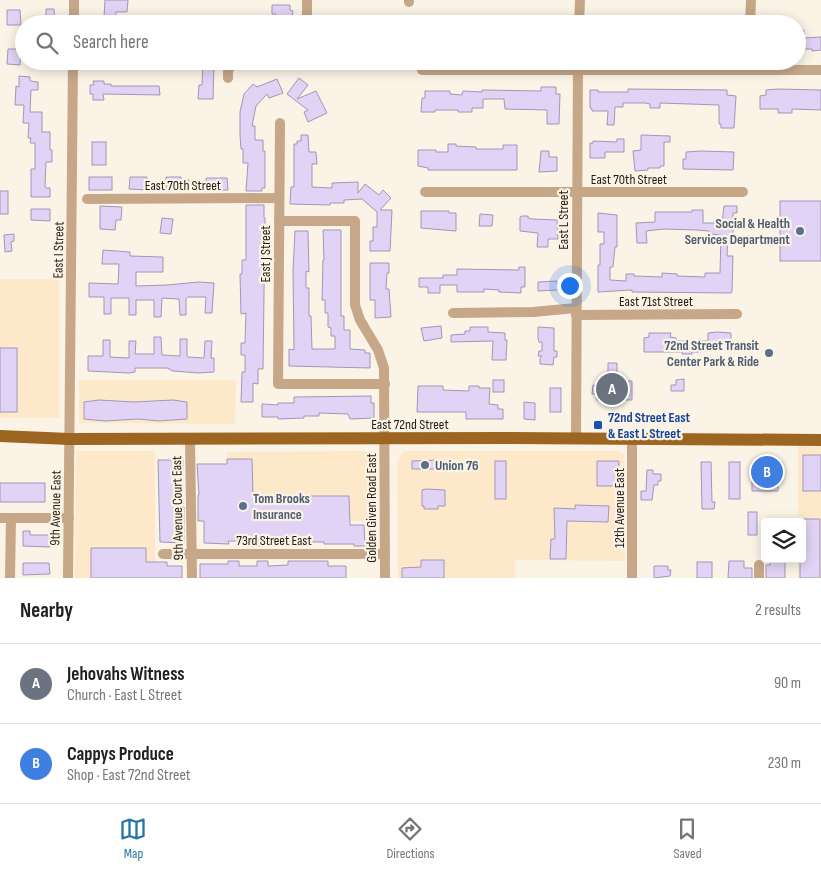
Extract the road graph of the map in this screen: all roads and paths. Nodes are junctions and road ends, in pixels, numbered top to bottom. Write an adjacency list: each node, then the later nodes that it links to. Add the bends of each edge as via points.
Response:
1 (74, 0): 5 (street)
2 (307, 0): 6 (street)
3 (580, 0): 7 (street)
4 (751, 0): 8 (street)
5 (74, 15)
6 (307, 15)
7 (579, 15)
8 (750, 15)
9 (806, 69): 13 (street)
10 (73, 70): 27 (street, East I Street)
11 (228, 70): 14 (street)
12 (578, 70): 18 (street, East L Street)
13 (821, 70)
14 (228, 78)
15 (280, 123): 20 (street, East J Street)
16 (425, 192): 18 (street, East 70th Street)
17 (743, 192): 18 (street, East 70th Street)
18 (577, 193): 22 (street, East L Street)
19 (87, 198): 20 (street, East 70th Street)
20 (279, 198): 21 (street, East J Street)
21 (279, 221): 25 (street, Golden Given Road East, via 355,220 355,305 382,358); 25 (street, East J Street, via 278,384)
22 (576, 312): 23 (street, East 71st Street); 24 (street, East 71st Street); 30 (street, East L Street)
23 (453, 313)
24 (737, 314)
25 (385, 384): 29 (street, Golden Given Road East)
26 (0, 436): 27 (main road, East 72nd Street)
27 (70, 439): 28 (main road, East 72nd Street); 34 (street, 9th Avenue East)
28 (190, 439): 29 (main road, East 72nd Street); 36 (street, 9th Avenue Court East)
29 (385, 439): 30 (main road, East 72nd Street); 37 (street, Golden Given Road East)
30 (576, 439): 31 (main road, East 72nd Street)
31 (632, 439): 32 (main road, East 72nd Street); 43 (street, 12th Avenue East)
32 (821, 440)
33 (5, 518): 34 (street); 39 (street)
34 (68, 518): 40 (street, 9th Avenue East)
35 (163, 554): 36 (street, 73rd Street East)
36 (192, 554): 37 (street, 73rd Street East); 41 (street, 9th Avenue Court East)
37 (385, 554): 42 (street, Golden Given Road East)
38 (759, 565): 44 (street)
39 (7, 573)
40 (68, 578)
41 (192, 578)
42 (385, 578)
43 (632, 578)
44 (759, 578)

